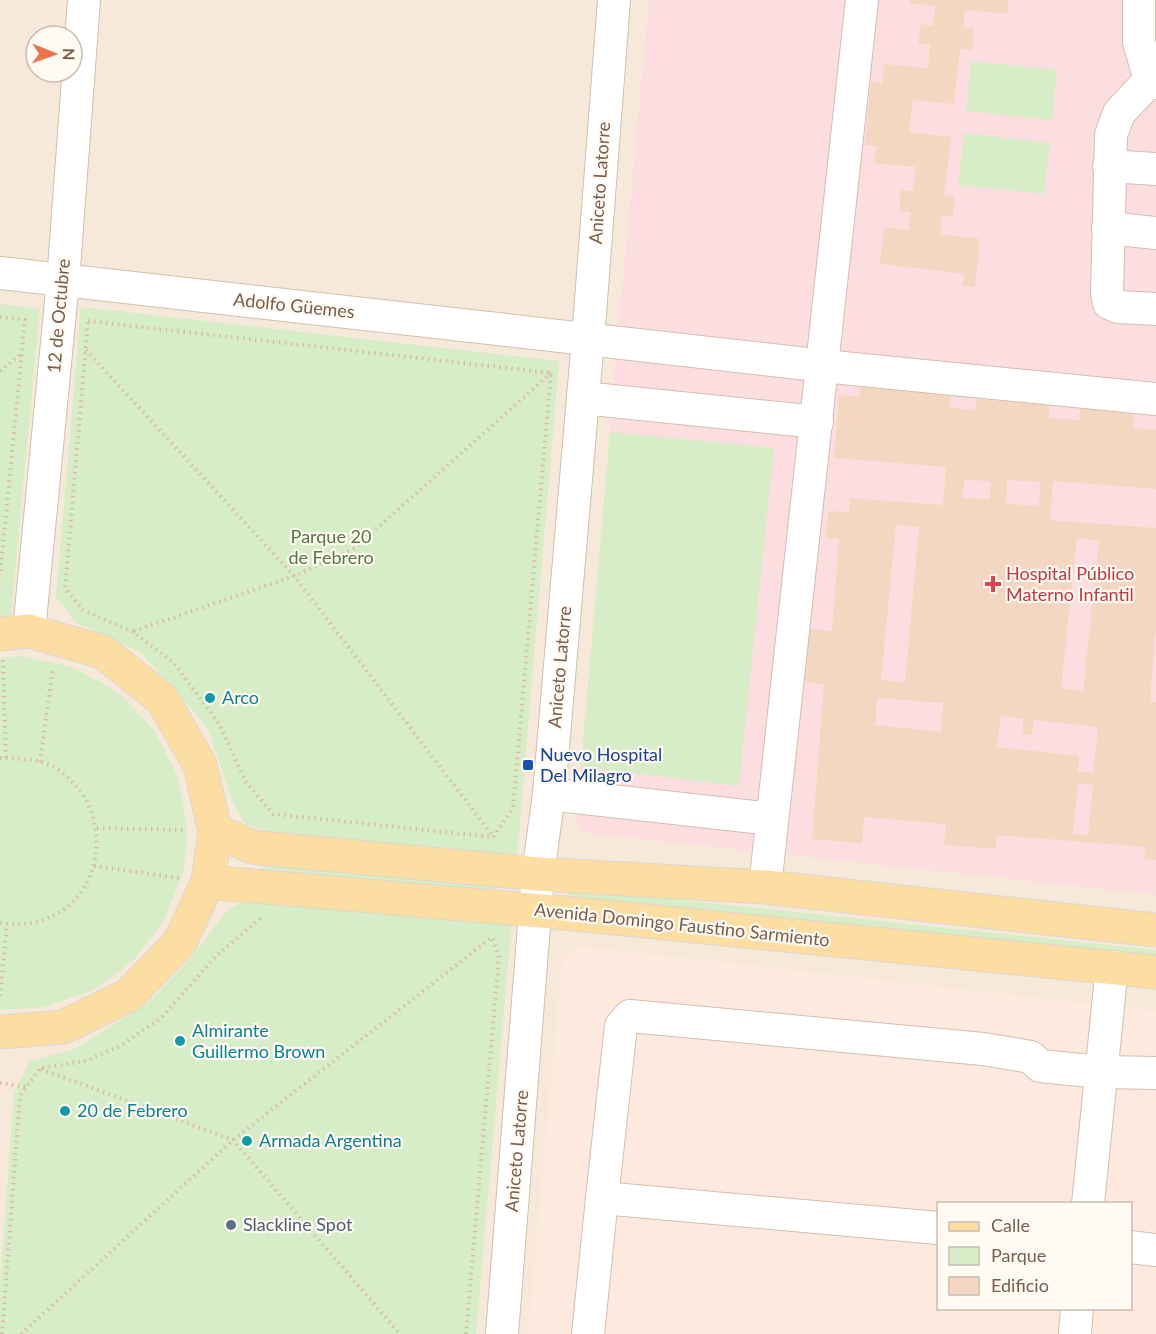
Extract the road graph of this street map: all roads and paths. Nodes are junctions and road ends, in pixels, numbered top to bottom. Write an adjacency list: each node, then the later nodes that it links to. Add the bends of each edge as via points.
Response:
1 (84, 0): 11 (street, 12 de Octubre)
2 (614, 0): 14 (street, Aniceto Latorre)
3 (862, 0): 17 (street)
4 (1139, 0): 5 (street, via 1139,42)
5 (1153, 81): 6 (street, via 1119,113 1111,135)
6 (1109, 166): 7 (street); 8 (street)
7 (1156, 169)
8 (1108, 228): 9 (street); 12 (street, via 1109,303)
9 (1156, 233)
10 (0, 273): 11 (street, Adolfo Güemes)
11 (63, 281): 14 (street, Adolfo Güemes); 26 (street, 12 de Octubre)
12 (1156, 309)
13 (0, 317): 16 (path, via 25,320)
14 (588, 339): 17 (street, Adolfo Güemes); 20 (street, Aniceto Latorre)
15 (86, 350): 19 (path, via 88,321); 24 (path); 25 (path, via 65,588 83,610)
16 (22, 354): 18 (path); 23 (path)
17 (823, 366): 21 (street, Adolfo Güemes); 22 (street)
18 (0, 371)
19 (551, 373): 24 (path, via 355,548); 34 (path, via 513,807)
20 (583, 398): 22 (street); 30 (street, Aniceto Latorre)
21 (1156, 399)
22 (817, 422): 31 (street)
23 (0, 575)
24 (294, 576): 25 (path); 34 (path)
25 (133, 632): 34 (path, via 174,663 219,724 246,782 273,814)
26 (22, 635): 28 (path); 29 (path); 33 (main road, via 103,652 162,699 200,765)
27 (0, 758): 28 (path)
28 (6, 758): 29 (path)
29 (40, 762): 32 (path, via 73,781 89,803)
30 (549, 794): 31 (street); 36 (street, Aniceto Latorre)
31 (772, 819): 38 (street)
32 (97, 828): 33 (path); 35 (path)
33 (215, 831): 36 (main road, Avenida Domingo Faustino Sarmiento, via 253,847); 37 (main road)
34 (493, 837)
35 (93, 866): 37 (path); 42 (path, via 89,880 71,903 47,919 19,926)
36 (538, 874): 38 (main road, Avenida Domingo Faustino Sarmiento); 39 (street, Aniceto Latorre)
37 (208, 882): 39 (main road, Avenida Domingo Faustino Sarmiento); 49 (main road, via 180,942 129,995 63,1027)
38 (765, 887): 43 (main road, Avenida Domingo Faustino Sarmiento)
39 (536, 910): 46 (main road, Avenida Domingo Faustino Sarmiento); 66 (street, Aniceto Latorre)
40 (272, 918): 50 (path, via 261,916 215,957 162,1017 122,1045 86,1061)
41 (0, 923): 42 (path)
42 (7, 924): 48 (path)
43 (1156, 930)
44 (480, 936): 45 (path)
45 (492, 936): 55 (path); 65 (path, via 499,956)
46 (1112, 967): 47 (main road, Avenida Domingo Faustino Sarmiento); 51 (street)
47 (1156, 972)
48 (0, 996)
49 (0, 1032)
50 (40, 1068): 54 (path); 55 (path)
51 (1101, 1072): 52 (street); 56 (street, via 1040,1066 1030,1057 983,1049 630,1016 621,1026); 57 (street)
52 (1156, 1073)
53 (0, 1083): 54 (path)
54 (27, 1087): 62 (path, via 20,1096)
55 (233, 1140): 63 (path); 64 (path)
56 (602, 1198): 58 (street); 67 (street)
57 (1088, 1202)
58 (937, 1228)
59 (1132, 1247): 60 (street)
60 (1156, 1250)
61 (1077, 1310): 68 (street)
62 (2, 1334)
63 (21, 1334)
64 (400, 1334)
65 (466, 1334)
66 (502, 1334)
67 (588, 1334)
68 (1075, 1334)

